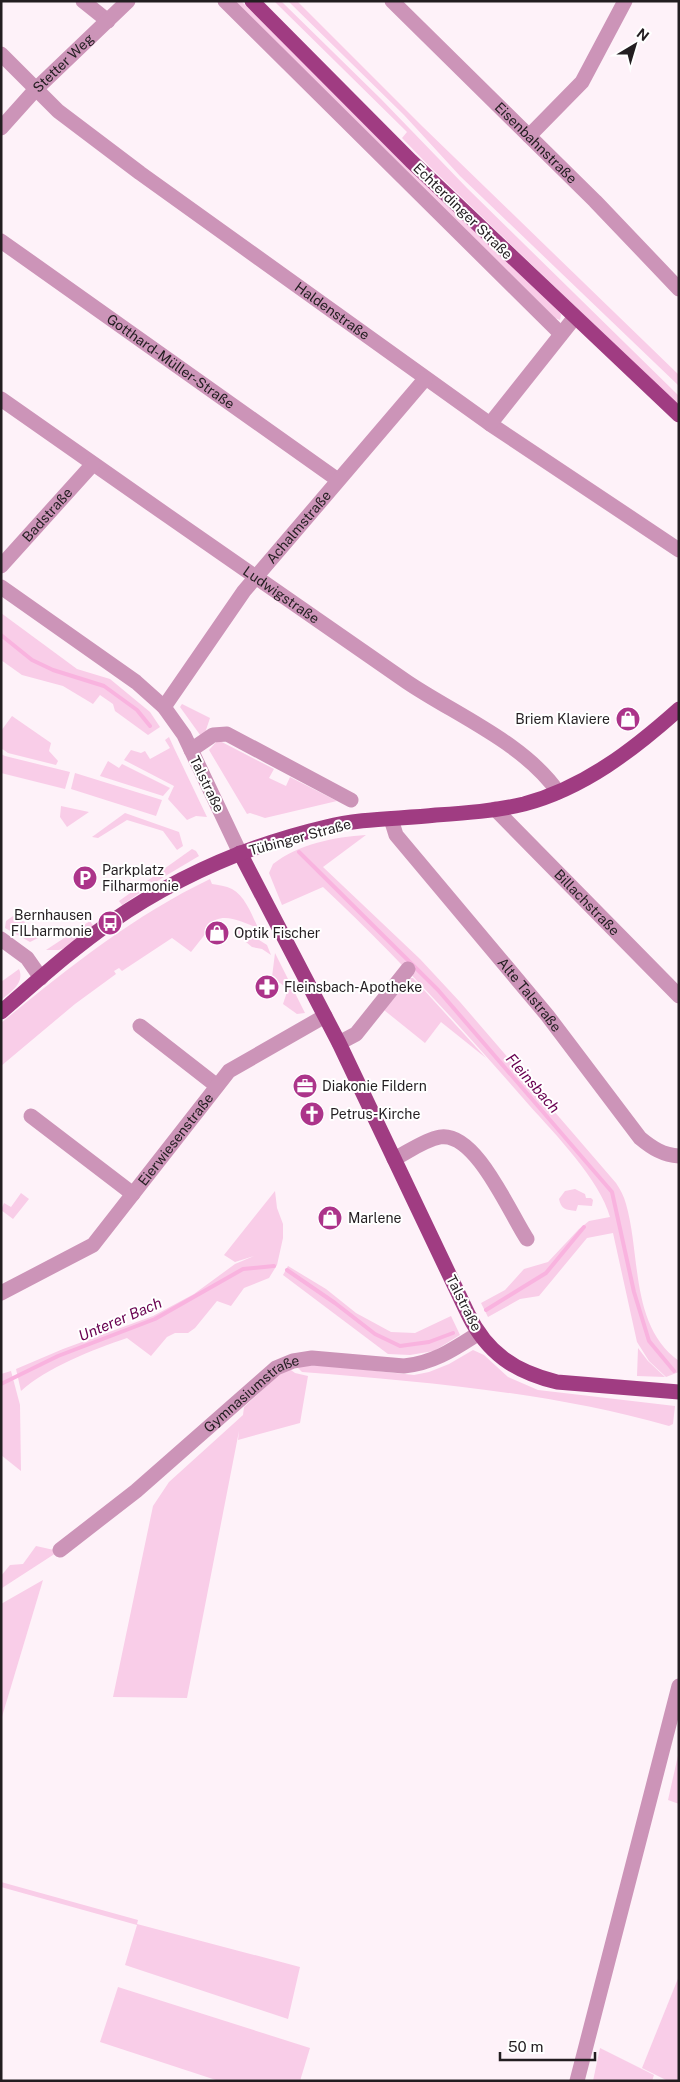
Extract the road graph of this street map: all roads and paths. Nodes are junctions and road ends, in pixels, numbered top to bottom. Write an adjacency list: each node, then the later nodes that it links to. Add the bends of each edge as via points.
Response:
1 (83, 1): 7 (street)
2 (128, 1): 7 (street, Stetter Weg)
3 (225, 1): 15 (street, Echterdinger Straße)
4 (252, 1): 14 (main road, Echterdinger Straße, via 390,141)
5 (392, 1): 11 (street, Eisenbahnstraße)
6 (625, 1): 11 (street, via 582,82)
7 (108, 21): 9 (street, Stetter Weg)
8 (1, 54): 9 (street, Haldenstraße)
9 (36, 89): 10 (street, Stetter Weg); 16 (street, Haldenstraße, via 58,111 99,142)
10 (1, 128)
11 (529, 136): 13 (street, Eisenbahnstraße)
12 (1, 241): 21 (street, Gotthard-Müller-Straße)
13 (679, 289)
14 (574, 317): 15 (street); 18 (main road, Echterdinger Straße)
15 (562, 334): 19 (street)
16 (425, 378): 19 (street, Haldenstraße); 21 (street, Achalmstraße)
17 (1, 399): 20 (street, Ludwigstraße)
18 (679, 415)
19 (490, 424): 22 (street, Haldenstraße)
20 (93, 464): 23 (street, Badstraße); 24 (street, Ludwigstraße)
21 (338, 480): 24 (street, Achalmstraße)
22 (679, 550)
23 (1, 566)
24 (256, 578): 26 (street, Achalmstraße); 29 (street, Ludwigstraße, via 412,685 516,751 540,769)
25 (1, 587): 26 (street, Talstraße, via 136,682)
26 (164, 707): 28 (street, Talstraße)
27 (679, 709): 29 (main road, Tübinger Straße, via 609,765)
28 (191, 750): 30 (street, via 213,735 227,734); 33 (street, Talstraße)
29 (558, 792): 31 (main road, Tübinger Straße)
30 (351, 800)
31 (495, 809): 32 (main road, Tübinger Straße); 37 (street, Billachstraße)
32 (392, 818): 33 (main road, Tübinger Straße, via 328,826); 44 (street, Alte Talstraße, via 396,835 548,1015 640,1138 656,1150)
33 (240, 853): 36 (main road, Tübinger Straße, via 150,897 110,923); 39 (main road, Talstraße)
34 (1, 939): 36 (street, via 27,958)
35 (408, 969): 41 (street, via 356,1034)
36 (41, 978): 38 (main road, Tübinger Straße)
37 (679, 996)
38 (1, 1012)
39 (325, 1016): 41 (main road, Talstraße); 42 (street, Eierwiesenstraße, via 229,1071)
40 (140, 1026): 42 (street, Eierwiesenstraße)
41 (339, 1043): 45 (main road, Talstraße)
42 (217, 1086): 46 (street, Eierwiesenstraße)
43 (31, 1116): 46 (street, Eierwiesenstraße)
44 (679, 1156)
45 (394, 1159): 47 (street, via 440,1137 450,1137 462,1143 485,1166); 49 (main road, Talstraße)
46 (133, 1194): 48 (street, Eierwiesenstraße, via 93,1245)
47 (527, 1239)
48 (1, 1293)
49 (479, 1333): 50 (main road, Talstraße, via 504,1361 544,1379); 51 (street, Gymnasiumstraße, via 437,1359 416,1365 312,1358 276,1368 136,1491)
50 (679, 1392)
51 (60, 1550)
52 (679, 1686): 53 (street)
53 (578, 2081)

